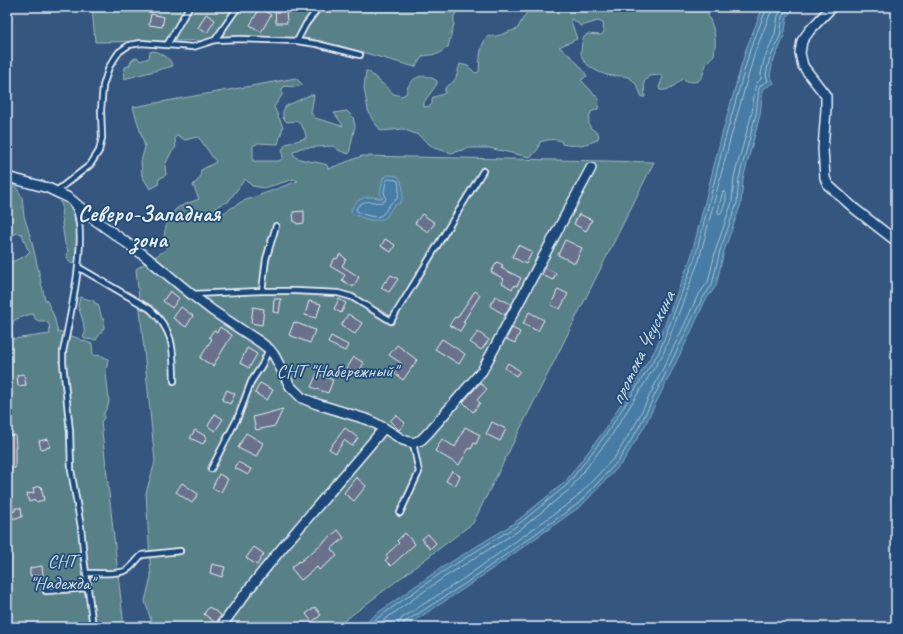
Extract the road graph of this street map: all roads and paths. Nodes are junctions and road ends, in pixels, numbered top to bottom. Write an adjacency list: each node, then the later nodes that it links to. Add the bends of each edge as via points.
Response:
1 (190, 7): 7 (lane)
2 (238, 7): 5 (lane)
3 (319, 7): 6 (lane)
4 (832, 7): 15 (street, via 802,41 800,53 803,66 826,96 823,149 825,178 828,185 855,209)
5 (215, 40): 6 (lane); 7 (lane, via 193,46)
6 (297, 41): 8 (lane)
7 (167, 45): 12 (lane, via 141,43 129,45 119,52 109,67 103,86 102,138 99,151 90,165)
8 (360, 55)
9 (592, 168): 22 (street, via 482,372 428,433)
10 (483, 171): 17 (lane, via 391,321 352,297 338,293)
11 (7, 177): 12 (street)
12 (55, 192): 13 (street)
13 (69, 198): 16 (lane, via 79,219); 18 (street)
14 (276, 226): 17 (lane, via 266,259)
15 (896, 241)
16 (78, 267): 20 (lane, via 150,309 159,317 171,340); 26 (lane, via 63,363 71,470)
17 (262, 291): 18 (lane)
18 (191, 294): 19 (street)
19 (270, 349): 21 (street, via 290,386 302,398 369,420); 23 (lane, via 251,382 238,417)
20 (174, 381)
21 (384, 428): 22 (street); 30 (street, via 268,565)
22 (413, 443): 24 (lane, via 419,472)
23 (211, 469)
24 (400, 513)
25 (180, 551): 26 (lane, via 142,555 123,572)
26 (86, 573): 27 (lane)
27 (88, 588): 28 (lane); 29 (lane)
28 (46, 591)
29 (93, 627)
30 (221, 627)

